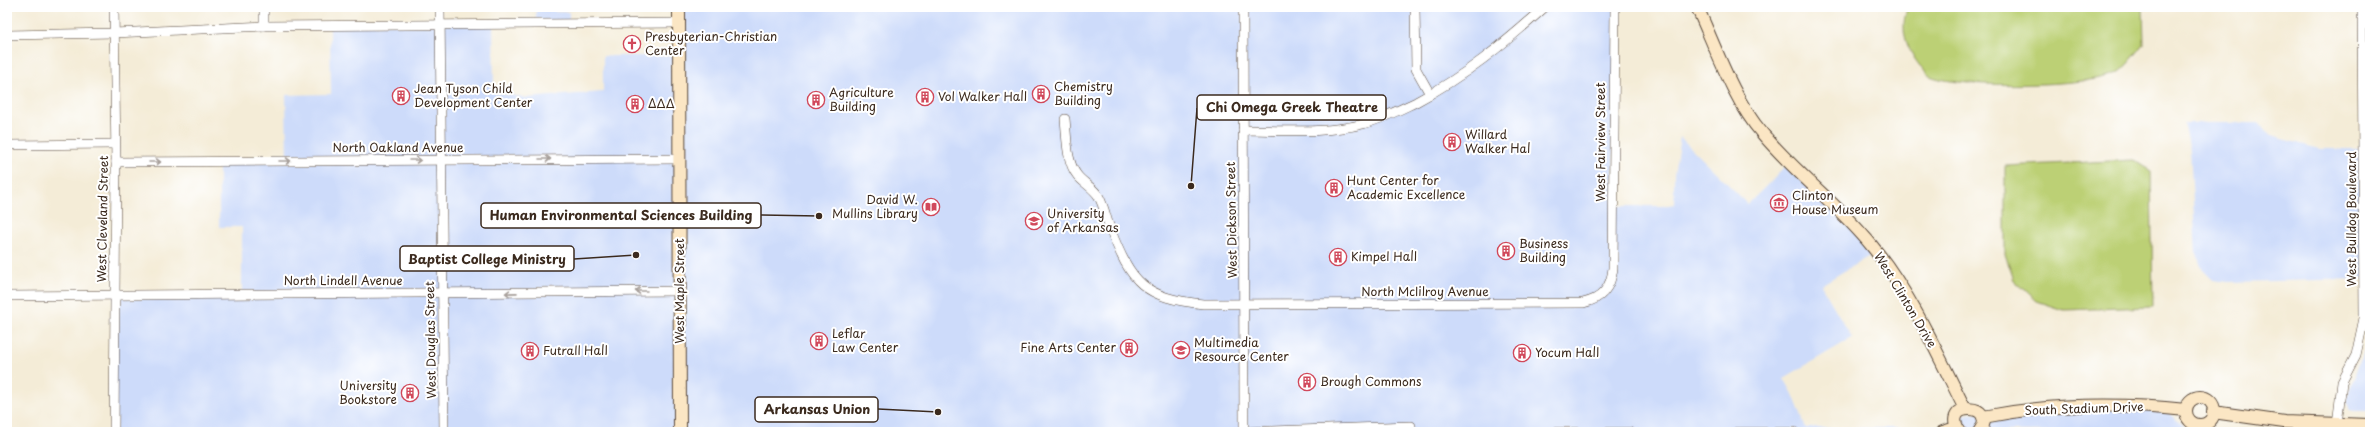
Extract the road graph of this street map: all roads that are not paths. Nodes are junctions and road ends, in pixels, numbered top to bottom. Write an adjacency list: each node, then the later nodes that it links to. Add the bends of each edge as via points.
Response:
1 (114, 7): 14 (street, West Cleveland Street)
2 (264, 7): 13 (street)
3 (440, 7): 11 (street, West Douglas Street)
4 (679, 7): 12 (street, West Maple Street)
5 (1243, 7): 18 (street, West Dickson Street)
6 (1415, 7): 16 (street, via 1416,69)
7 (1545, 7): 16 (street, via 1501,47 1467,72)
8 (1615, 7): 26 (street, West Fairview Street, via 1612,278)
9 (1697, 7): 30 (street, West Clinton Drive, via 1746,112 1762,134 1844,216 1883,260 1913,310)
10 (2365, 8): 34 (street, West Bulldog Boulevard, via 2364,318 2356,355 2342,382)
11 (440, 23): 12 (street); 13 (street); 22 (street, West Douglas Street)
12 (679, 23): 21 (street, West Maple Street)
13 (264, 26): 14 (street)
14 (114, 33): 15 (street); 19 (street, West Cleveland Street)
15 (7, 35)
16 (1430, 94): 18 (street, via 1385,117 1363,124 1329,129)
17 (1065, 119): 29 (street, North McIilroy Avenue, via 1070,160 1077,175 1098,196 1118,249 1132,274 1147,288 1167,299 1203,304)
18 (1242, 130): 29 (street, West Dickson Street)
19 (115, 144): 20 (street); 23 (street, West Cleveland Street)
20 (7, 145)
21 (679, 159): 22 (street, North Oakland Avenue, one-way to 21); 24 (street, West Maple Street)
22 (442, 160): 23 (street, North Oakland Avenue, one-way to 22); 25 (street, West Douglas Street)
23 (116, 162): 27 (street, West Cleveland Street)
24 (680, 291): 25 (street, North Lindell Avenue, one-way to 25); 40 (street, West Maple Street)
25 (442, 294): 27 (street, North Lindell Avenue); 39 (street, West Douglas Street)
26 (1603, 294): 29 (street, North McIilroy Avenue, via 1583,303)
27 (114, 295): 28 (street, North Lindell Avenue); 38 (street, West Cleveland Street)
28 (7, 296)
29 (1245, 304): 41 (street, West Dickson Street)
30 (1965, 409): 33 (street, via 1976,409); 37 (street, via 1956,417)
31 (2186, 410): 32 (street, via 2188,404 2198,397 2209,401); 33 (street, South Stadium Drive, via 2100,406 2013,412); 36 (street, via 2191,422)
32 (2214, 412): 34 (street, via 2284,422); 36 (street)
33 (1982, 417): 48 (street, via 1982,428)
34 (2337, 425): 35 (street)
35 (2370, 425)
36 (2201, 428)
37 (1958, 430): 47 (street)
38 (114, 432)
39 (444, 432)
40 (680, 432)
41 (1244, 432): 42 (street, via 1411,426)
42 (1412, 432)
43 (1547, 432): 44 (street)
44 (1629, 432)
45 (1737, 432): 46 (street)
46 (1794, 432)
47 (1943, 432)
48 (1979, 432)

